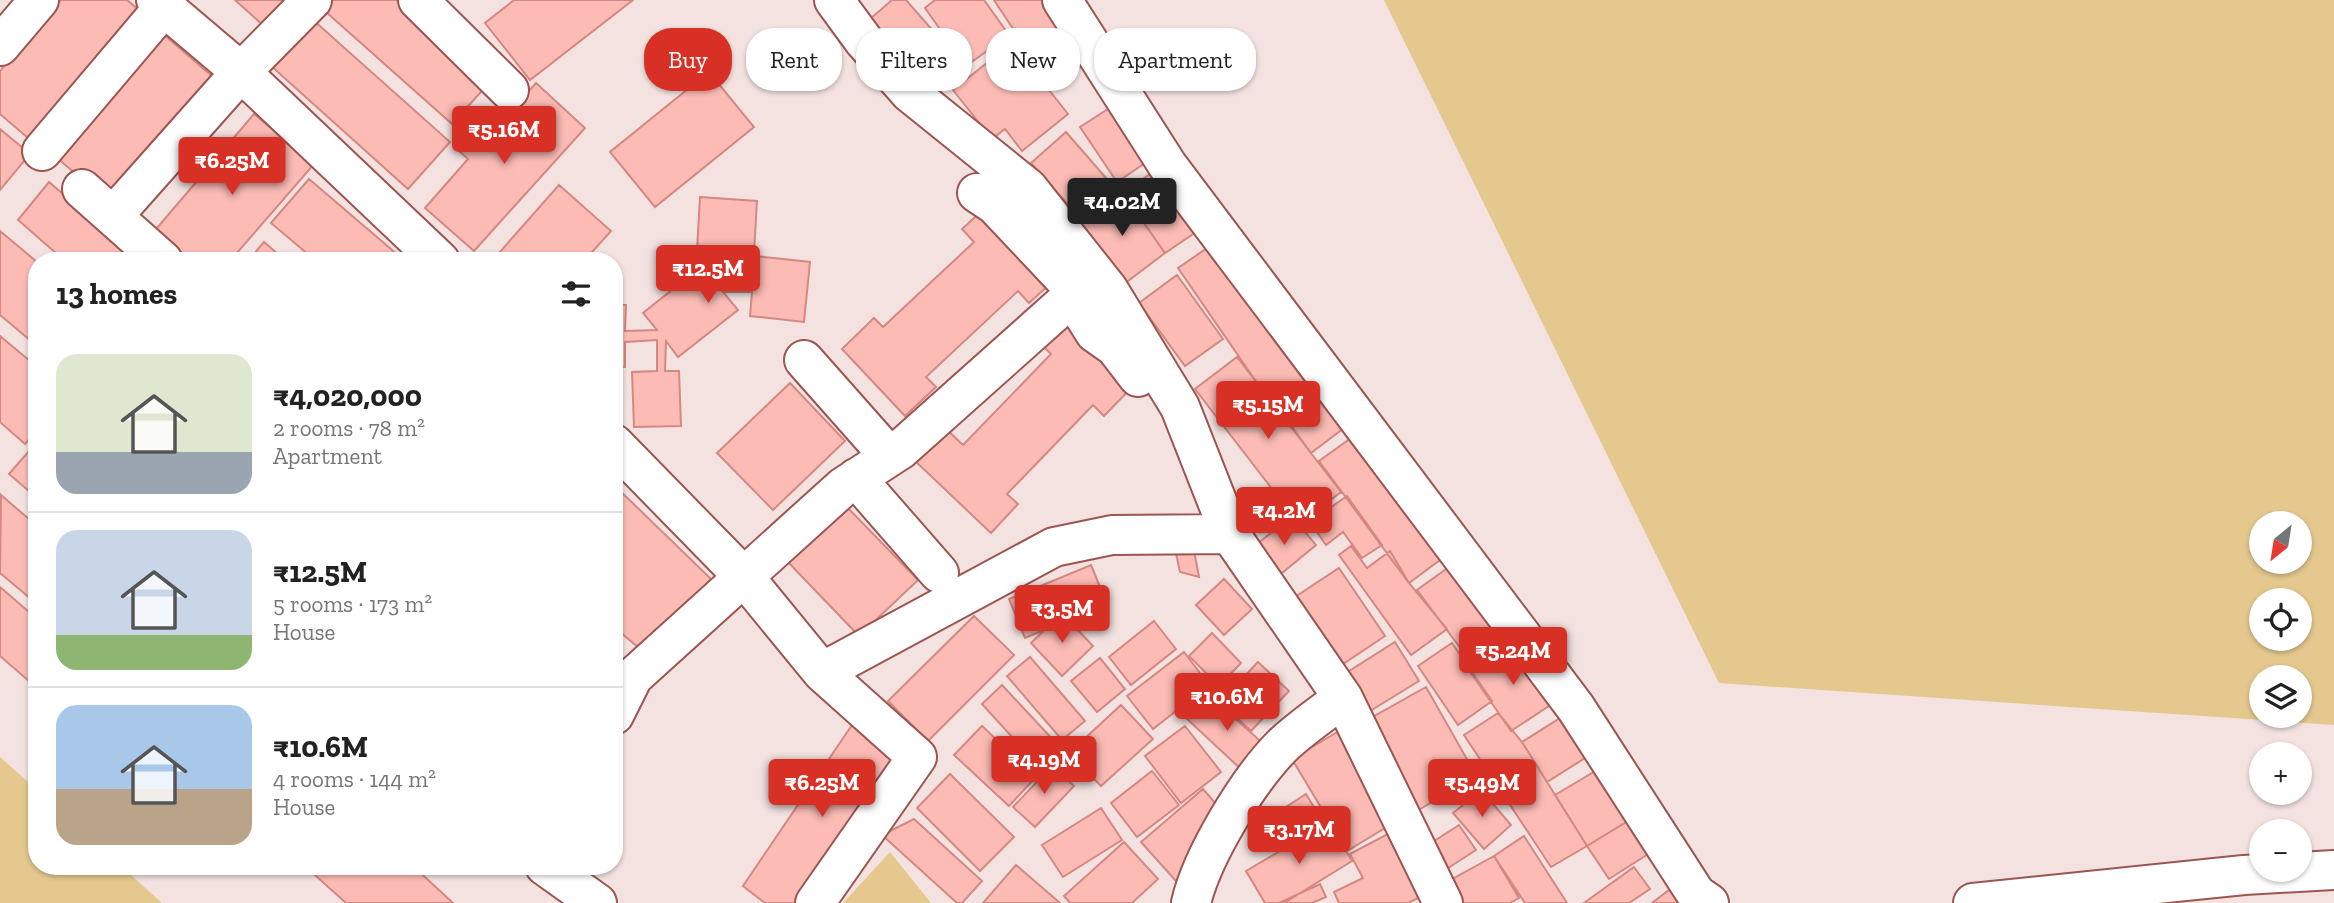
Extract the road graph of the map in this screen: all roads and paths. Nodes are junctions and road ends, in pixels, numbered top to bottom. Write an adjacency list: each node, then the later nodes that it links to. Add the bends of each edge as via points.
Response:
1 (39, 0): 7 (street)
2 (312, 0): 8 (street)
3 (834, 0): 22 (street, via 910,93 1028,188 1108,289 1180,407)
4 (1062, 0): 34 (street, via 1168,166 1576,709 1696,894)
5 (160, 4): 8 (street); 10 (street)
6 (440, 7): 9 (street)
7 (0, 46)
8 (241, 72): 13 (street); 15 (street)
9 (509, 90)
10 (42, 152)
11 (82, 189): 13 (street)
12 (977, 193): 16 (street, via 995,205)
13 (113, 216): 14 (street)
14 (153, 252)
15 (431, 252)
16 (1077, 292): 18 (street, via 1095,333 1121,353); 20 (street)
17 (804, 360): 20 (street)
18 (1138, 377)
19 (623, 453): 24 (street)
20 (889, 456): 21 (street)
21 (856, 478): 23 (street); 24 (street)
22 (1230, 534): 26 (street, via 1112,535 1054,547); 27 (street)
23 (939, 573)
24 (745, 578): 25 (street); 26 (street)
25 (624, 671)
26 (822, 671): 31 (street, via 917,757)
27 (1343, 698): 32 (street, via 1284,745 1255,778 1197,876); 33 (street)
28 (2334, 870): 35 (street)
29 (558, 875): 30 (street)
30 (597, 903)
31 (815, 903)
32 (1191, 903)
33 (1443, 903)
34 (1709, 903)
35 (1973, 903)

